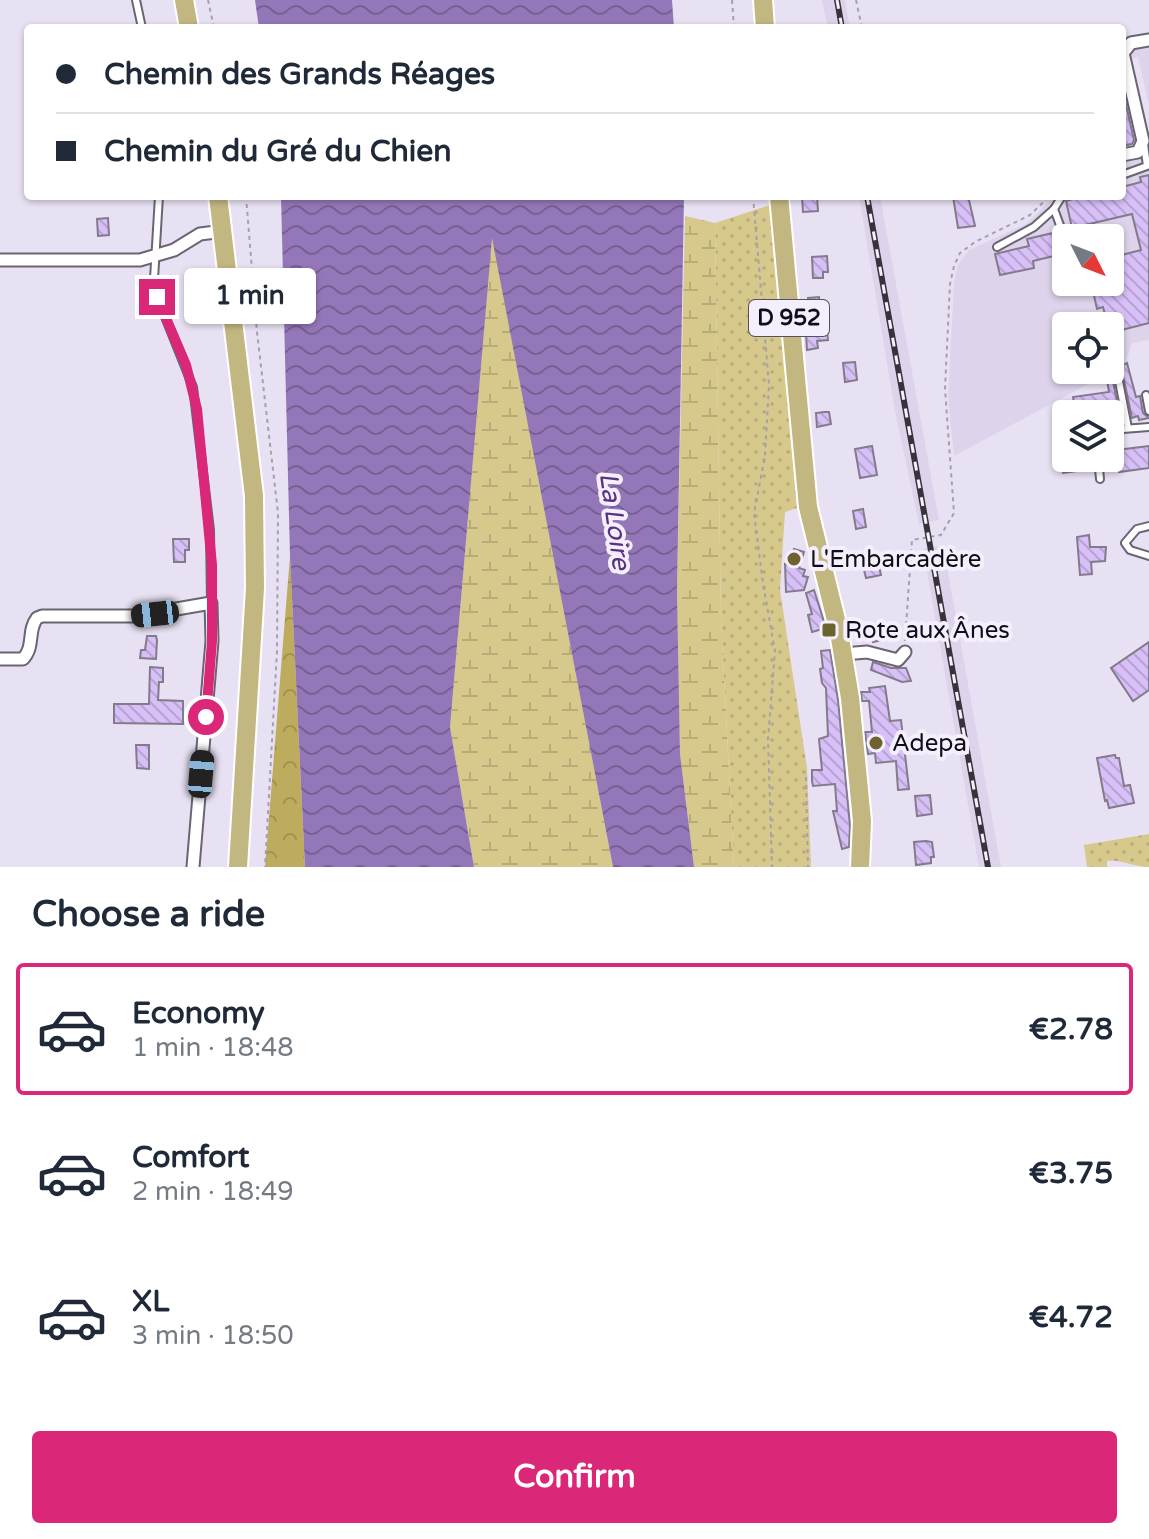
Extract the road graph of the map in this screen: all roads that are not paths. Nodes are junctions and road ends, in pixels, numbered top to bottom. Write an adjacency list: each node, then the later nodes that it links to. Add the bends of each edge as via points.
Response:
1 (136, 0): 4 (lane)
2 (184, 0): 5 (main road)
3 (763, 0): 6 (main road)
4 (141, 24)
5 (188, 24)
6 (765, 24)
7 (1149, 40): 8 (street)
8 (1126, 49)
9 (1126, 66): 10 (street)
10 (1143, 141): 11 (street, via 1138,152); 12 (lane, via 1147,166)
11 (1126, 154)
12 (1126, 174)
13 (1126, 179): 14 (lane)
14 (1129, 185)
15 (159, 200): 23 (lane)
16 (219, 200): 21 (main road)
17 (779, 200): 37 (main road, D 952, via 808,507)
18 (1060, 200): 19 (lane)
19 (1054, 209): 20 (lane); 22 (lane)
20 (1060, 224)
21 (224, 231): 23 (street, via 200,234); 40 (main road, via 254,496 255,588)
22 (997, 247)
23 (156, 257): 24 (street); 35 (lane, via 157,297 195,398 210,530)
24 (0, 260)
25 (1120, 384): 30 (lane)
26 (1146, 395): 27 (lane)
27 (1149, 411)
28 (1149, 427): 30 (lane)
29 (1124, 428): 30 (lane)
30 (1128, 428)
31 (1099, 472): 32 (lane)
32 (1100, 479)
33 (1149, 526): 34 (lane, via 1137,529 1125,543)
34 (1149, 556)
35 (211, 603): 38 (street, via 136,616 42,616 31,627 29,653 23,659); 39 (street)
36 (905, 652): 37 (street, via 898,660 867,652)
37 (843, 654): 41 (main road, D 952, via 862,821)
38 (0, 659)
39 (193, 867)
40 (238, 867)
41 (860, 867)

